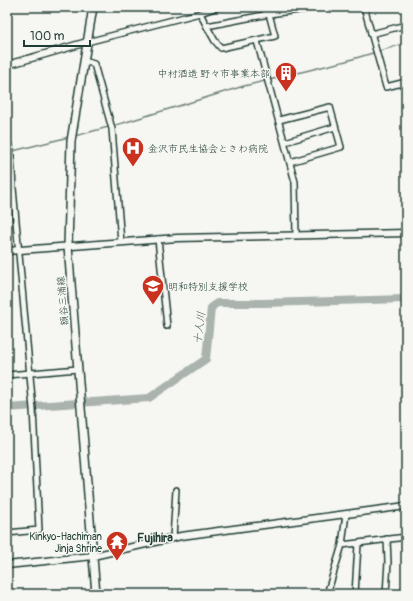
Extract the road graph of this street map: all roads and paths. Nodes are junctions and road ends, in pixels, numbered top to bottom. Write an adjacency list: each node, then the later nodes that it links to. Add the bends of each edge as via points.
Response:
1 (93, 7): 12 (main road, 額谷三浦線)
2 (218, 7): 6 (street)
3 (261, 7): 7 (street)
4 (321, 7): 7 (street)
5 (364, 7): 10 (street)
6 (200, 13): 8 (street); 12 (street)
7 (269, 14): 8 (street); 11 (street, via 275,36)
8 (206, 25): 11 (street, via 214,41 221,48)
9 (406, 25): 10 (street)
10 (371, 34): 15 (street, via 386,87)
11 (257, 40): 16 (street)
12 (87, 42): 13 (main road, 額谷三浦線); 14 (street)
13 (84, 61): 26 (street, via 94,64 111,126); 27 (main road, 額谷三浦線, via 71,141)
14 (7, 65)
15 (406, 82)
16 (279, 120): 17 (street, via 330,107); 19 (street)
17 (335, 127): 19 (street); 20 (street, via 341,147)
18 (7, 138): 22 (street, via 11,151)
19 (285, 142): 20 (street)
20 (290, 162): 24 (street, via 295,182)
21 (7, 188): 22 (street)
22 (13, 188): 28 (street)
23 (406, 233): 24 (street)
24 (296, 235): 25 (street)
25 (158, 239): 26 (street); 30 (street)
26 (121, 242): 27 (street)
27 (68, 246): 28 (street); 31 (main road, 額谷三浦線)
28 (19, 250): 29 (street); 32 (street)
29 (7, 251)
30 (167, 326)
31 (78, 369): 32 (street); 43 (main road, 額谷三浦線)
32 (30, 373): 33 (street); 37 (street, via 39,530)
33 (7, 375)
34 (176, 490): 39 (street)
35 (406, 506): 36 (street)
36 (346, 514): 39 (street); 42 (street)
37 (7, 533)
38 (406, 537): 40 (street)
39 (173, 538): 43 (street)
40 (387, 540): 41 (street); 49 (street)
41 (358, 544): 42 (street); 48 (street)
42 (342, 545): 47 (street)
43 (93, 556): 45 (street); 46 (main road, 額谷三浦線)
44 (7, 561): 45 (street)
45 (7, 565)
46 (96, 594)
47 (327, 594)
48 (355, 594)
49 (386, 594)

